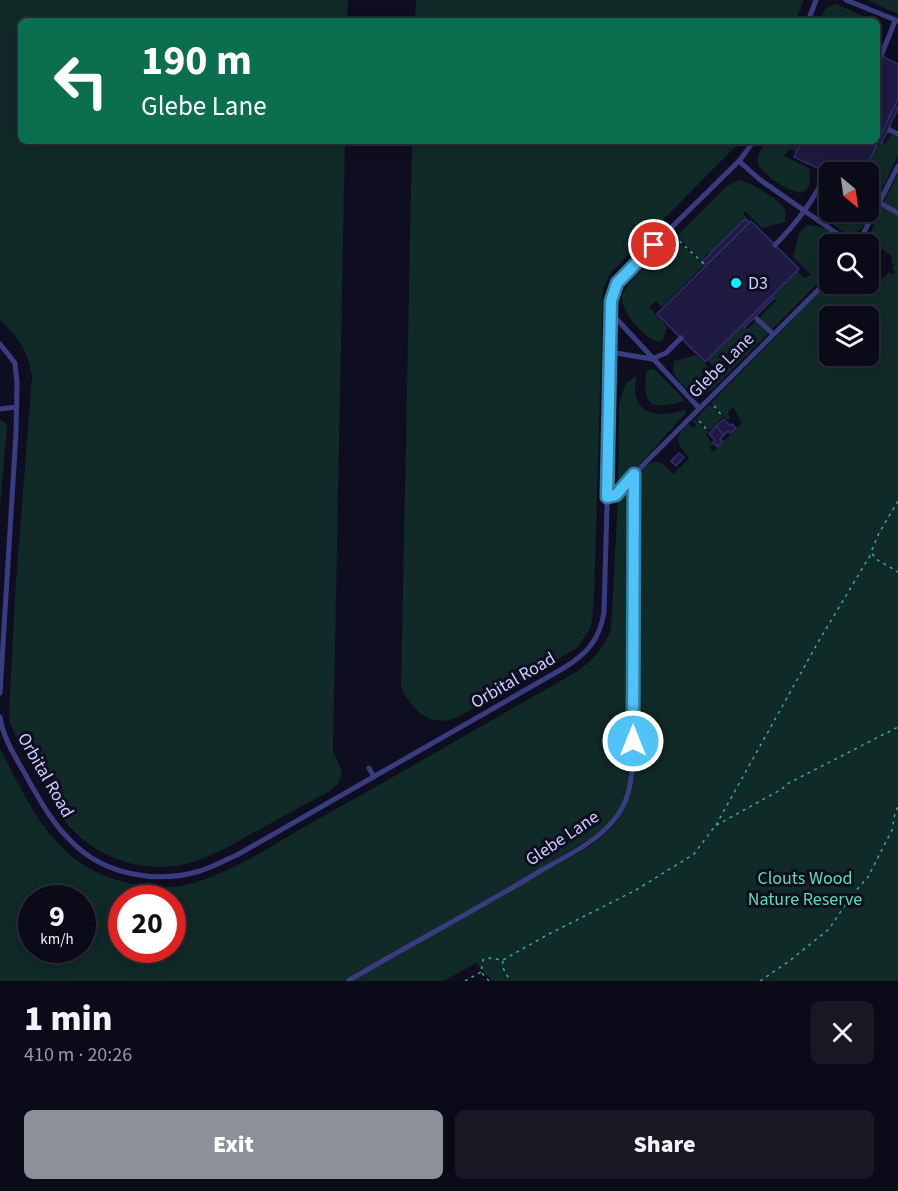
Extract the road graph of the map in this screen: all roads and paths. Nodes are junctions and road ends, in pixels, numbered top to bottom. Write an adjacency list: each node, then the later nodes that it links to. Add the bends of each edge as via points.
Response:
1 (816, 0): 3 (lane)
2 (846, 0): 4 (lane)
3 (809, 18)
4 (897, 21): 5 (lane)
5 (881, 56)
6 (890, 130): 7 (lane)
7 (898, 134)
8 (752, 144): 9 (lane, Orbital Road)
9 (739, 161): 13 (lane); 15 (lane, Orbital Road)
10 (898, 166): 12 (lane)
11 (819, 189): 13 (lane)
12 (880, 204): 14 (lane); 17 (lane)
13 (805, 210): 16 (lane); 18 (lane)
14 (898, 213)
15 (669, 230): 19 (path); 21 (lane, Orbital Road, via 617,283)
16 (838, 234)
17 (864, 234)
18 (775, 245)
19 (704, 264)
20 (819, 289): 23 (lane, Glebe Lane)
21 (611, 314): 26 (lane, Orbital Road); 27 (lane)
22 (757, 318): 23 (lane)
23 (773, 334): 28 (lane, Glebe Lane)
24 (681, 338): 27 (lane, via 661,357)
25 (0, 344): 29 (lane, via 15,363)
26 (610, 352): 27 (lane); 36 (lane, Orbital Road)
27 (652, 359): 30 (lane)
28 (707, 400): 30 (lane, Glebe Lane); 33 (path)
29 (17, 407): 31 (lane); 40 (lane)
30 (699, 408): 32 (lane, Glebe Lane)
31 (0, 410)
32 (692, 415): 34 (path); 35 (lane, Glebe Lane)
33 (723, 417)
34 (708, 431)
35 (634, 474): 36 (lane, Glebe Lane, via 616,495); 51 (lane, Glebe Lane, via 633,762 620,812 594,839)
36 (607, 497): 46 (lane, Orbital Road, via 604,612 594,642 568,666)
37 (898, 501): 38 (path)
38 (871, 554): 39 (path); 48 (path)
39 (898, 572)
40 (0, 693)
41 (0, 717): 44 (lane, Orbital Road)
42 (898, 727): 48 (path)
43 (0, 728): 44 (lane)
44 (8, 742): 46 (lane, Orbital Road, via 43,805 73,844 110,867 155,877 200,871 237,855)
45 (369, 768): 46 (lane)
46 (374, 777)
47 (898, 807): 55 (path, via 892,830 867,877 829,929)
48 (715, 826): 49 (path, via 685,861)
49 (503, 960): 50 (path, via 483,960); 54 (path)
50 (481, 972): 52 (path); 53 (path)
51 (348, 981)
52 (465, 981)
53 (489, 981)
54 (510, 981)
55 (760, 981)

